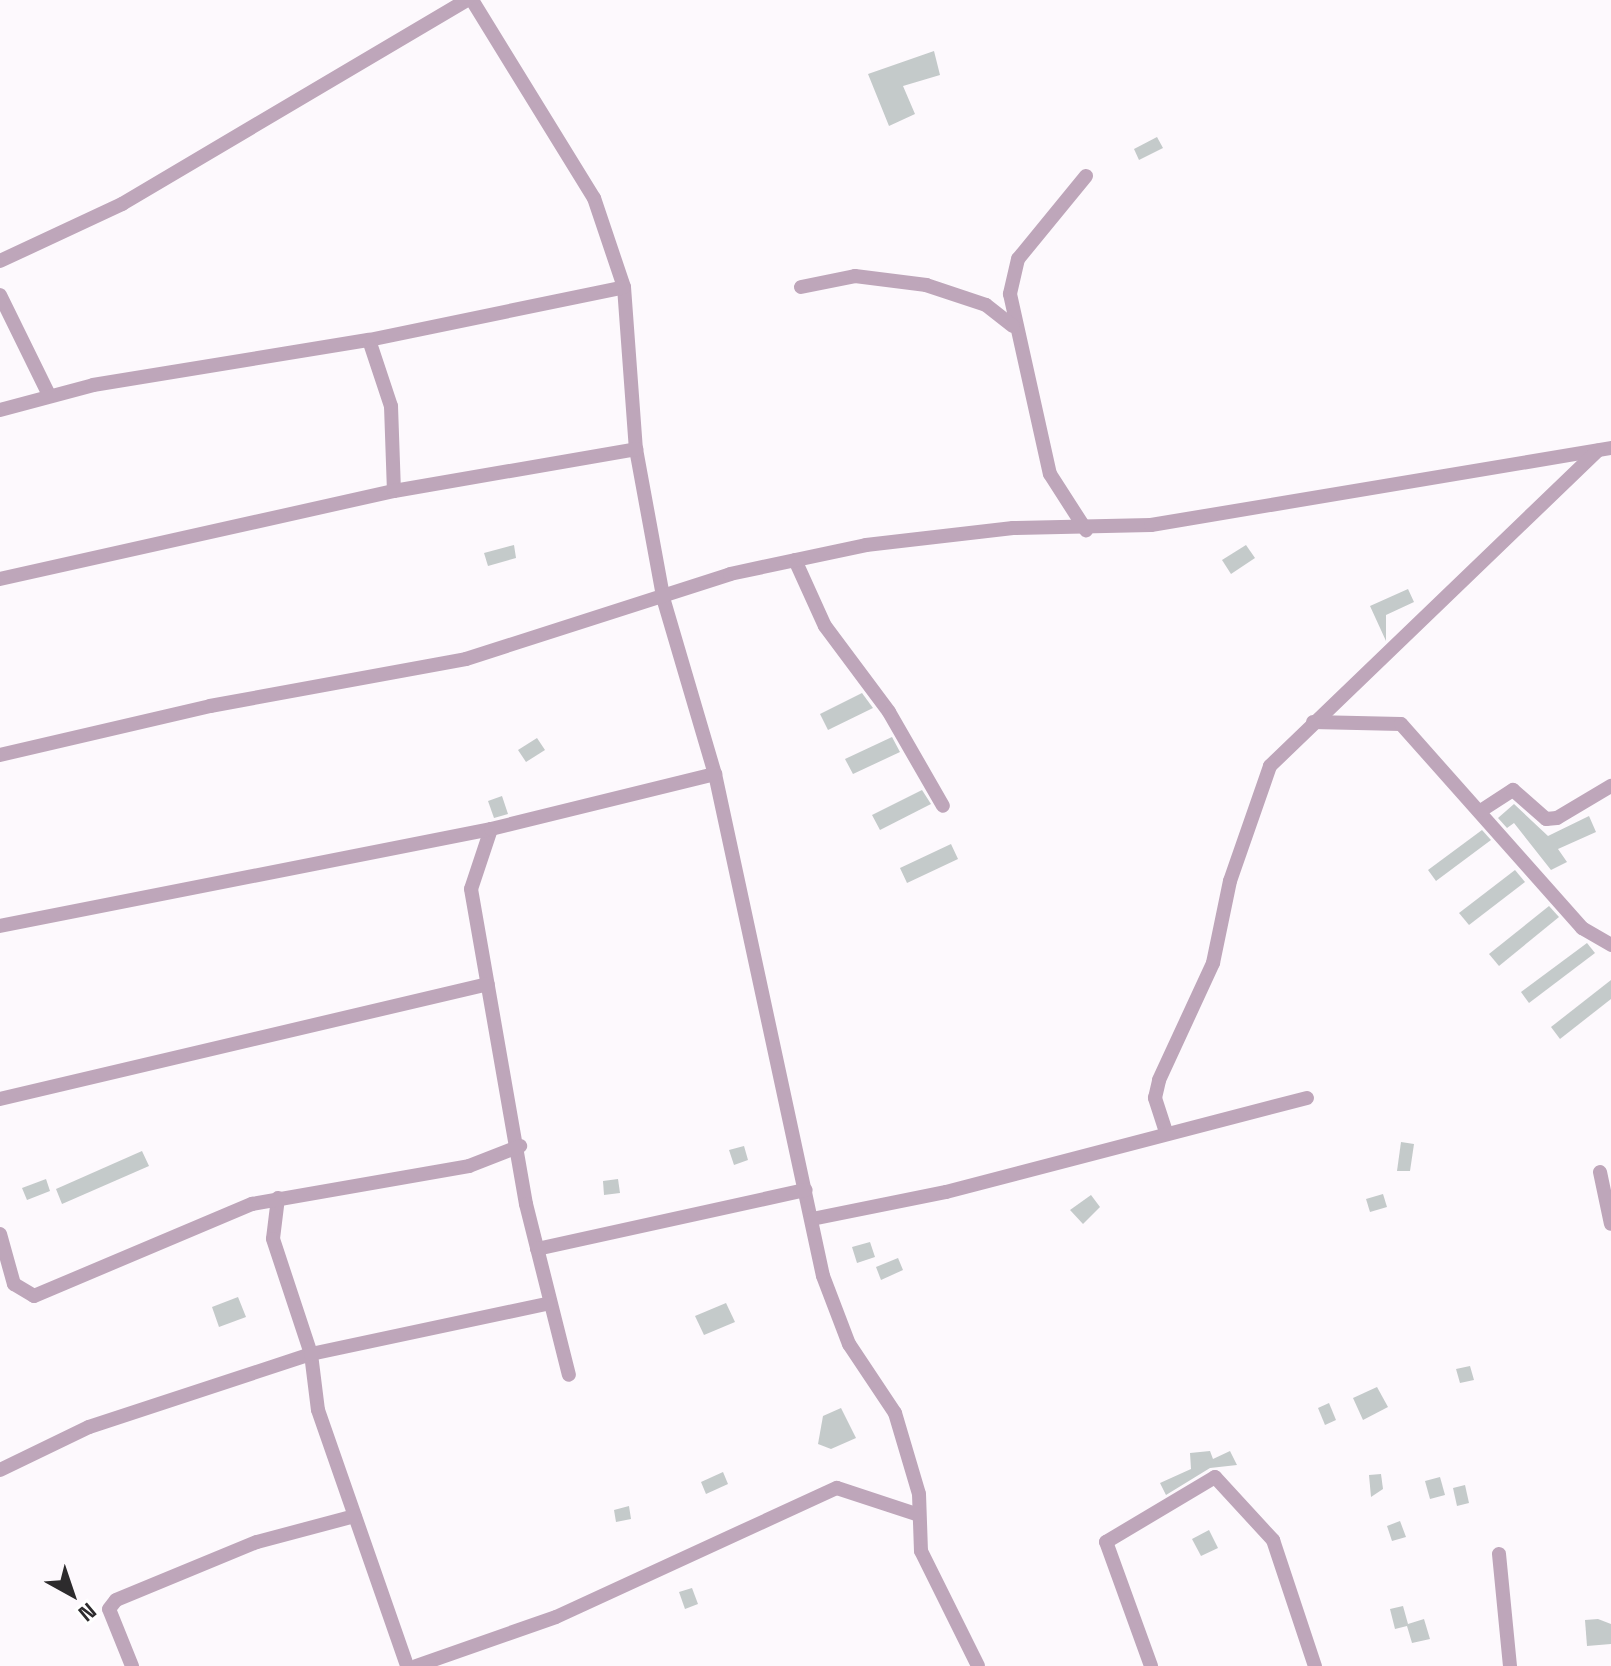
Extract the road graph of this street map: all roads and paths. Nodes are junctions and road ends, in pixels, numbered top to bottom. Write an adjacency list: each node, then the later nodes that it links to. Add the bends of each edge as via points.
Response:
1 (469, 0): 3 (street, via 122,204); 4 (street, via 594,198)
2 (1086, 176): 7 (street, via 1018,259)
3 (0, 261)
4 (624, 287): 8 (street); 11 (street)
5 (801, 287): 7 (street, via 855,276 926,285 986,305)
6 (0, 295): 9 (street)
7 (1013, 326): 14 (street, via 1050,474)
8 (369, 340): 9 (street); 13 (street, via 391,406)
9 (49, 395): 10 (street)
10 (0, 410)
11 (636, 449): 13 (street); 17 (street)
12 (1605, 449): 14 (street, via 1305,502); 18 (street)
13 (394, 491): 16 (street)
14 (1086, 530): 15 (street, via 1013,528)
15 (795, 560): 17 (street, via 730,574); 22 (street, via 825,626 889,712)
16 (0, 579)
17 (664, 601): 19 (street, via 466,659 210,706); 20 (street)
18 (1313, 722): 23 (street, via 1401,724); 30 (street, via 1262,782 1213,963 1159,1080 1155,1098)
19 (0, 755)
20 (715, 774): 24 (street); 33 (street)
21 (1611, 786): 23 (street, via 1557,818 1546,819 1513,790)
22 (943, 806)
23 (1482, 810): 26 (street, via 1582,928)
24 (491, 829): 25 (street); 27 (street, via 476,855 471,889)
25 (0, 926)
26 (1611, 945)
27 (488, 984): 29 (street); 31 (street)
28 (1307, 1098): 30 (street)
29 (0, 1099)
30 (1166, 1132): 35 (street)
31 (520, 1146): 34 (street, via 469,1166); 38 (street)
32 (1600, 1172): 36 (street)
33 (806, 1190): 35 (street); 38 (street)
34 (278, 1198): 37 (street, via 34,1296 14,1284); 40 (street, via 273,1239)
35 (812, 1219): 43 (street, via 823,1276 849,1344 904,1438)
36 (1611, 1224)
37 (0, 1234)
38 (537, 1249): 39 (street)
39 (550, 1303): 40 (street); 41 (street)
40 (311, 1354): 42 (street, via 89,1427); 44 (street, via 308,1376)
41 (569, 1375)
42 (0, 1470)
43 (919, 1515): 48 (street, via 837,1488 556,1617); 49 (street, via 921,1551)
44 (355, 1516): 46 (street, via 257,1542 116,1600 109,1609); 47 (street)
45 (1499, 1554): 52 (street)
46 (132, 1666)
47 (407, 1666)
48 (416, 1666)
49 (978, 1666)
50 (1151, 1666): 51 (street, via 1106,1542 1220,1477 1273,1540)
51 (1315, 1666)
52 (1510, 1666)

